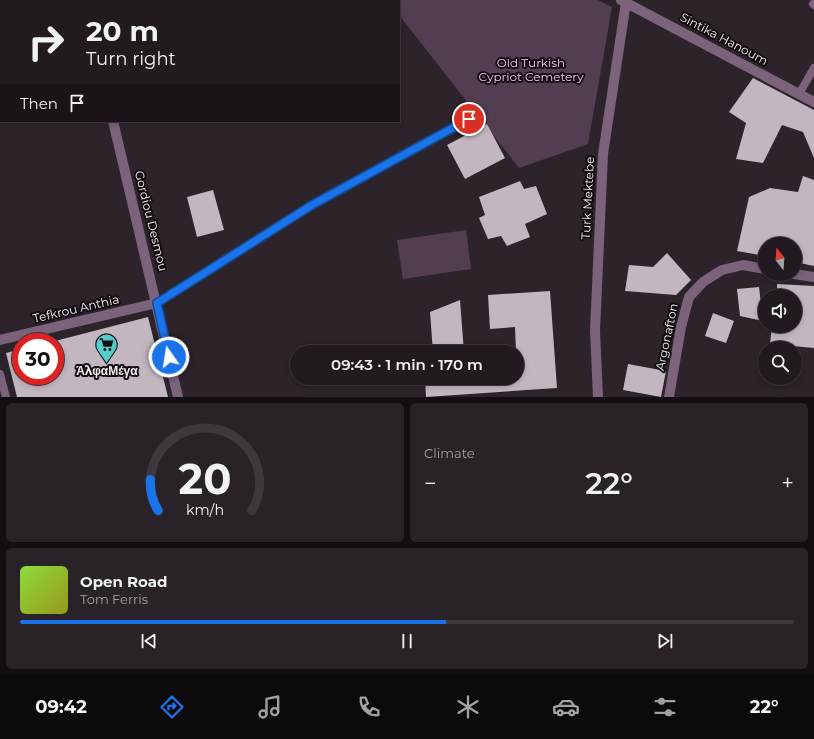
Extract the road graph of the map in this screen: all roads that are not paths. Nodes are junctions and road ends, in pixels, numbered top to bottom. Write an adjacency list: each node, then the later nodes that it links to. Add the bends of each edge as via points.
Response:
1 (624, 1): 3 (street, Sintika Hanoum); 15 (street, Turk Mektebe, via 603,154 595,331)
2 (814, 68): 3 (lane)
3 (799, 94): 4 (street, Sintika Hanoum)
4 (814, 102)
5 (469, 119): 10 (lane, via 312,205)
6 (113, 122): 10 (street, Gordiou Desmou)
7 (758, 268): 16 (street, Argonafton, via 743,265 722,270 703,282 689,297)
8 (802, 275): 9 (street)
9 (814, 277)
10 (157, 303): 11 (street, Tefkrou Anthia); 14 (street, Gordiou Desmou)
11 (0, 340)
12 (0, 374): 13 (lane)
13 (6, 397)
14 (178, 397)
15 (598, 397)
16 (669, 397)

